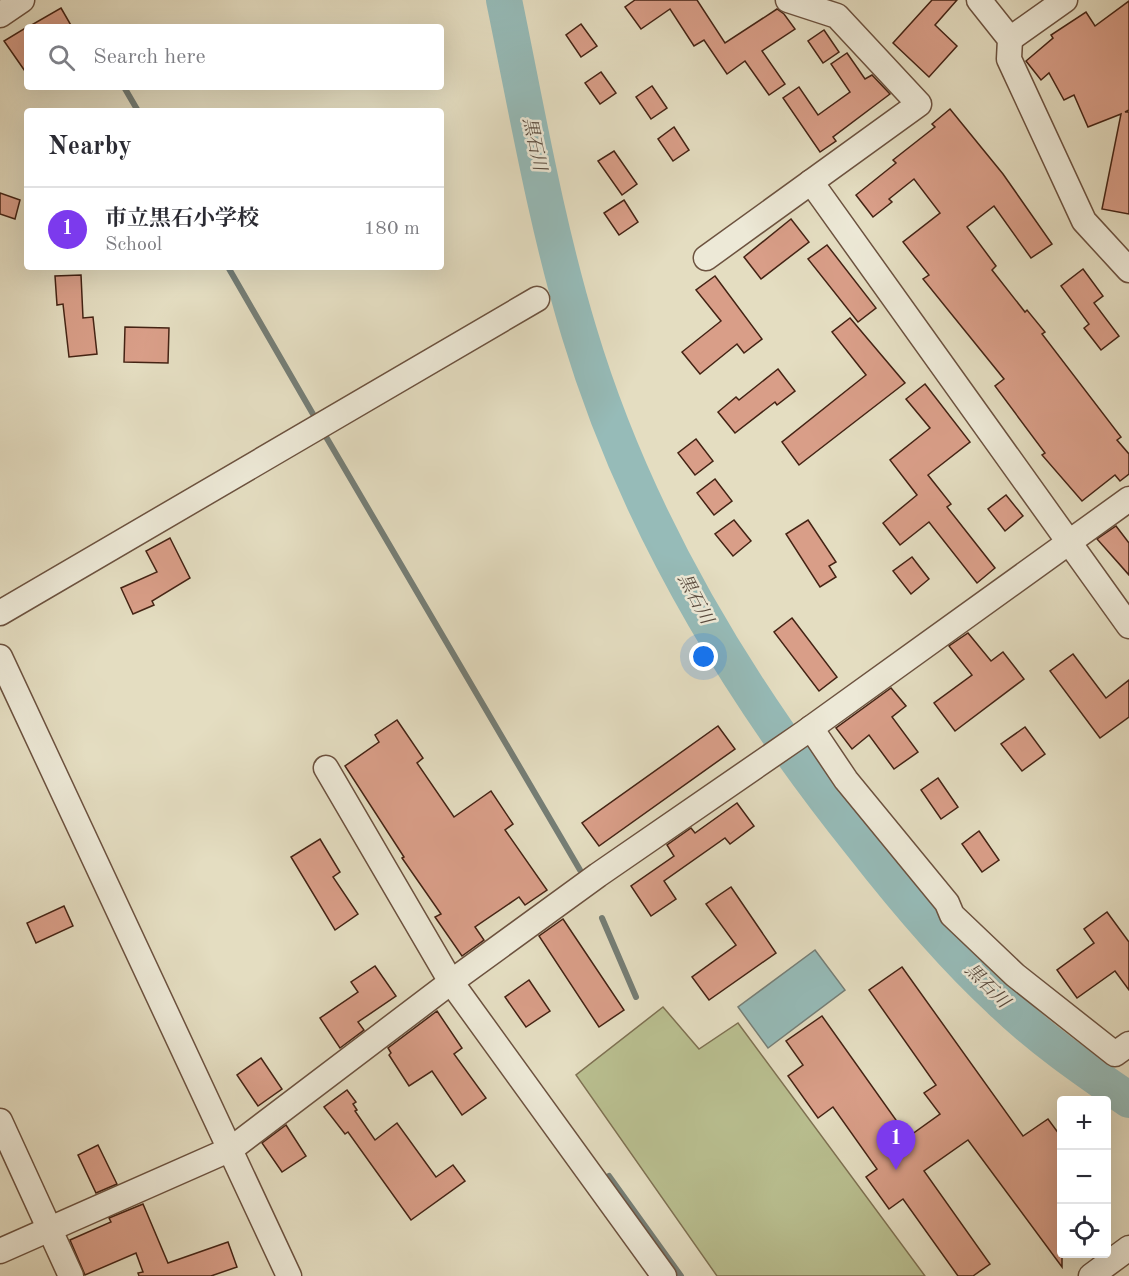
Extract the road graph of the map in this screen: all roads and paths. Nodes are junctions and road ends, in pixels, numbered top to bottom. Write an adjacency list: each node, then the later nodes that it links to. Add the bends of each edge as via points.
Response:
1 (22, 0): 5 (street)
2 (788, 0): 7 (street, via 837,16 919,104)
3 (979, 0): 6 (street)
4 (1065, 0): 6 (street)
5 (0, 15)
6 (1010, 39): 9 (street, via 1009,59 1084,221)
7 (811, 182): 8 (street); 12 (street)
8 (706, 258)
9 (1129, 270)
10 (537, 299): 13 (street)
11 (1129, 499): 12 (street)
12 (1069, 542): 14 (street); 16 (street)
13 (0, 613)
14 (1129, 626)
15 (0, 657): 21 (street)
16 (807, 730): 18 (street); 19 (street, via 947,903 952,915 1015,975 1115,1054)
17 (326, 768): 18 (street)
18 (451, 982): 21 (street); 25 (street)
19 (1129, 1044)
20 (0, 1121): 22 (street)
21 (231, 1149): 22 (street); 27 (street)
22 (49, 1229): 24 (street); 26 (street)
23 (1129, 1248): 28 (street)
24 (0, 1251)
25 (663, 1274)
26 (70, 1276)
27 (289, 1276)
28 (1091, 1276)

